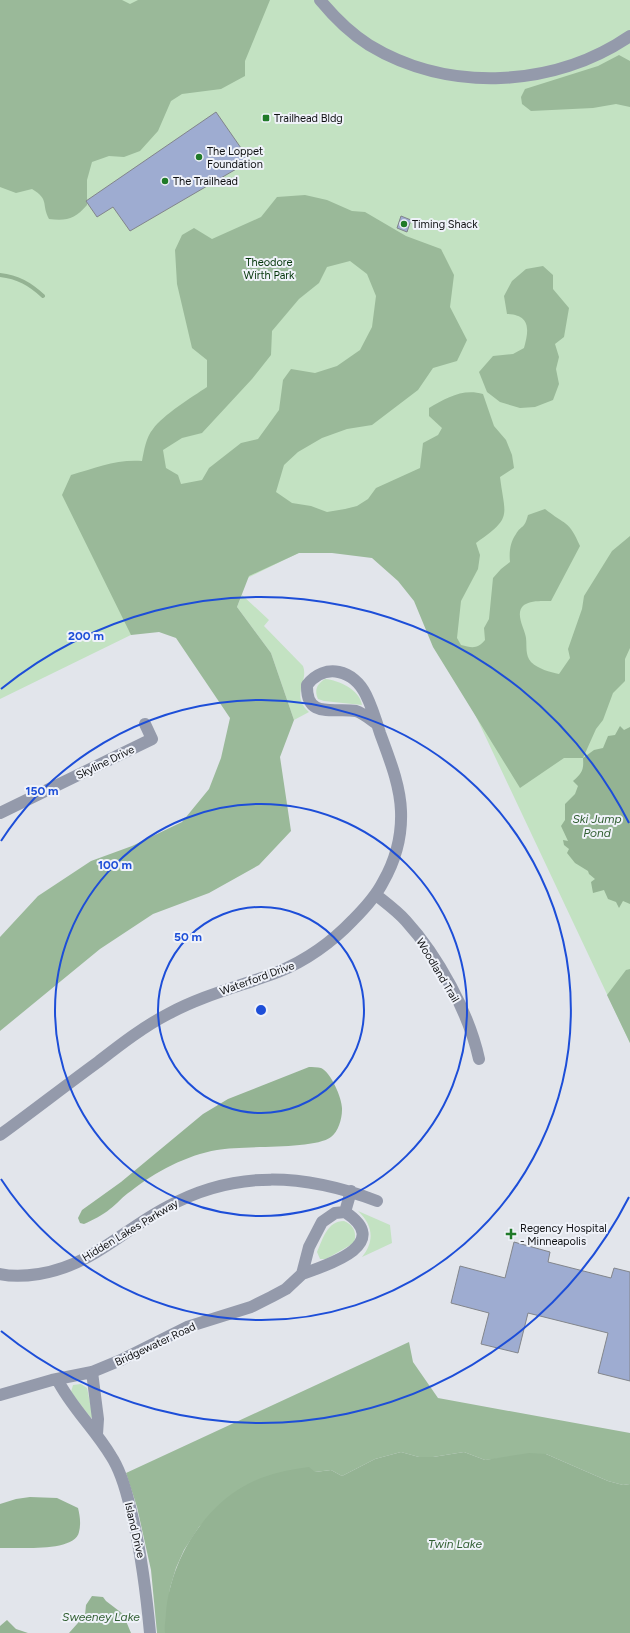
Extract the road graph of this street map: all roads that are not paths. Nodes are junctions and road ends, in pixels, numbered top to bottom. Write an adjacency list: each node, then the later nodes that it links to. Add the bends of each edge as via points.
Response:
1 (320, 0): 2 (street, via 353,34 368,44 391,57 446,75 487,79 528,76 591,57)
2 (630, 36)
3 (145, 724): 5 (street, Skyline Drive, via 152,739)
4 (377, 724): 4 (street, Waterford Drive, via 366,694 353,679 333,670 325,671 307,685 308,699 313,707 358,712); 6 (street, Waterford Drive, via 392,766 401,811 397,849)
5 (0, 813)
6 (376, 895): 7 (street, Woodland Trail, via 405,920 432,954 469,1025); 8 (street, Waterford Drive, via 345,928 306,958 279,971 208,995 168,1014 130,1038)
7 (479, 1059)
8 (0, 1135)
9 (351, 1191): 10 (street, Hidden Lakes Parkway); 11 (street); 12 (street, Hidden Lakes Parkway, via 320,1184 275,1179 246,1180 216,1186 166,1207 105,1248 70,1266 26,1276)
10 (377, 1201)
11 (345, 1212): 13 (street, via 328,1216 322,1222 309,1247); 13 (street, Bridgewater Road, via 357,1221 362,1232 356,1250 329,1265)
12 (0, 1274)
13 (302, 1274): 14 (street, Bridgewater Road, via 286,1289 258,1304 186,1327)
14 (92, 1372): 15 (street, Bridgewater Road); 17 (street, via 98,1419)
15 (57, 1379): 16 (street, Bridgewater Road); 17 (street, Island Drive)
16 (0, 1395)
17 (97, 1434): 18 (street, Island Drive, via 112,1457 125,1487 144,1574)
18 (150, 1633)

